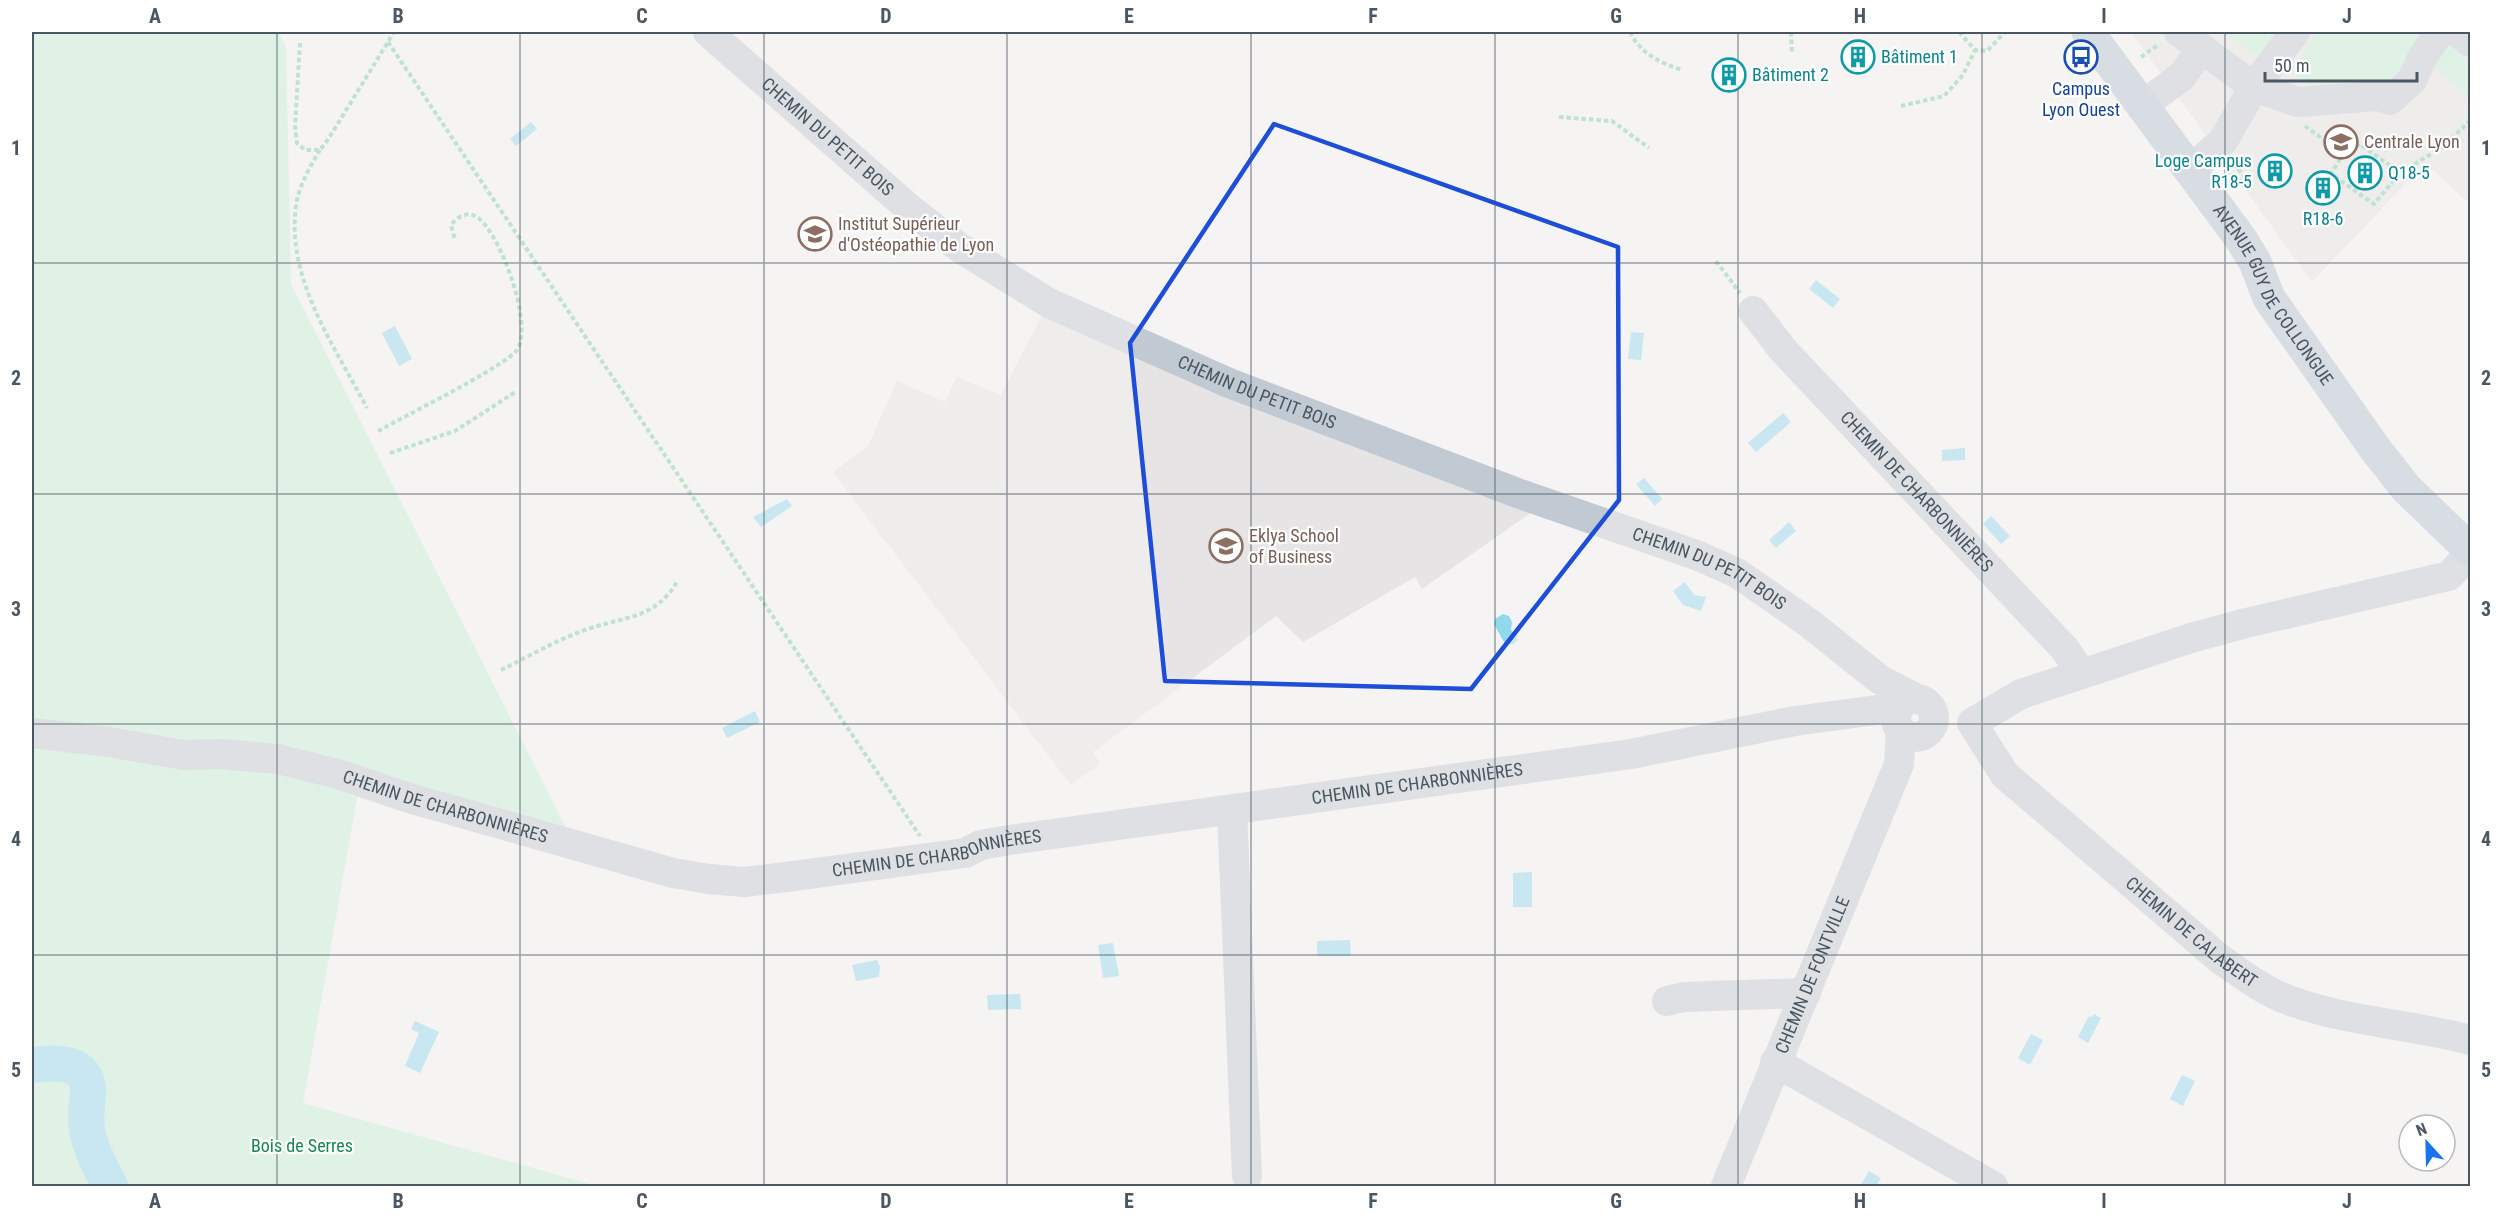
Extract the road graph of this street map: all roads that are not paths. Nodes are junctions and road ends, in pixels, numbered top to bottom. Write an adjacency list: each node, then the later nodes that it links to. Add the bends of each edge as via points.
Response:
1 (708, 32): 14 (street, CHEMIN DU PETIT BOIS, via 911,210 960,248 1049,303 1261,395 1737,573 1809,623)
2 (2088, 32): 9 (main road, AVENUE GUY DE COLLONGUE)
3 (2295, 32): 8 (street)
4 (2440, 32): 8 (street, via 2412,80 2390,100 2379,96 2298,102)
5 (2458, 32): 7 (street)
6 (2190, 40): 8 (street); 9 (street, via 2182,76)
7 (2470, 42)
8 (2254, 87): 10 (street, via 2223,141)
9 (2142, 106): 10 (main road, AVENUE GUY DE COLLONGUE)
10 (2190, 170): 12 (main road, AVENUE GUY DE COLLONGUE, via 2241,239 2269,298 2376,450)
11 (1753, 311): 13 (street, CHEMIN DE CHARBONNIÈRES, via 1784,351 2064,648)
12 (2467, 557): 13 (street, CHEMIN DE CHARBONNIÈRES, via 2449,576 2246,623)
13 (2082, 674): 14 (street, CHEMIN DE CHARBONNIÈRES)
14 (1927, 718): 16 (street, CHEMIN DE CHARBONNIÈRES, via 1850,713 1631,754); 17 (street, CHEMIN DE FONTVILLE, via 1899,764); 19 (street, CHEMIN DE CALABERT, via 2005,775 2220,959 2270,991 2321,1010)
15 (32, 733): 16 (street, CHEMIN DE CHARBONNIÈRES, via 184,755 278,759 673,873 744,882 965,853 981,845)
16 (1232, 810): 21 (street)
17 (1806, 993): 18 (street, via 1684,997); 20 (street, CHEMIN DE FONTVILLE)
18 (1667, 1001)
19 (2470, 1041)
20 (1775, 1062): 22 (street, CHEMIN DE FONTVILLE); 23 (street)
21 (1247, 1176)
22 (1726, 1186)
23 (1993, 1186)

